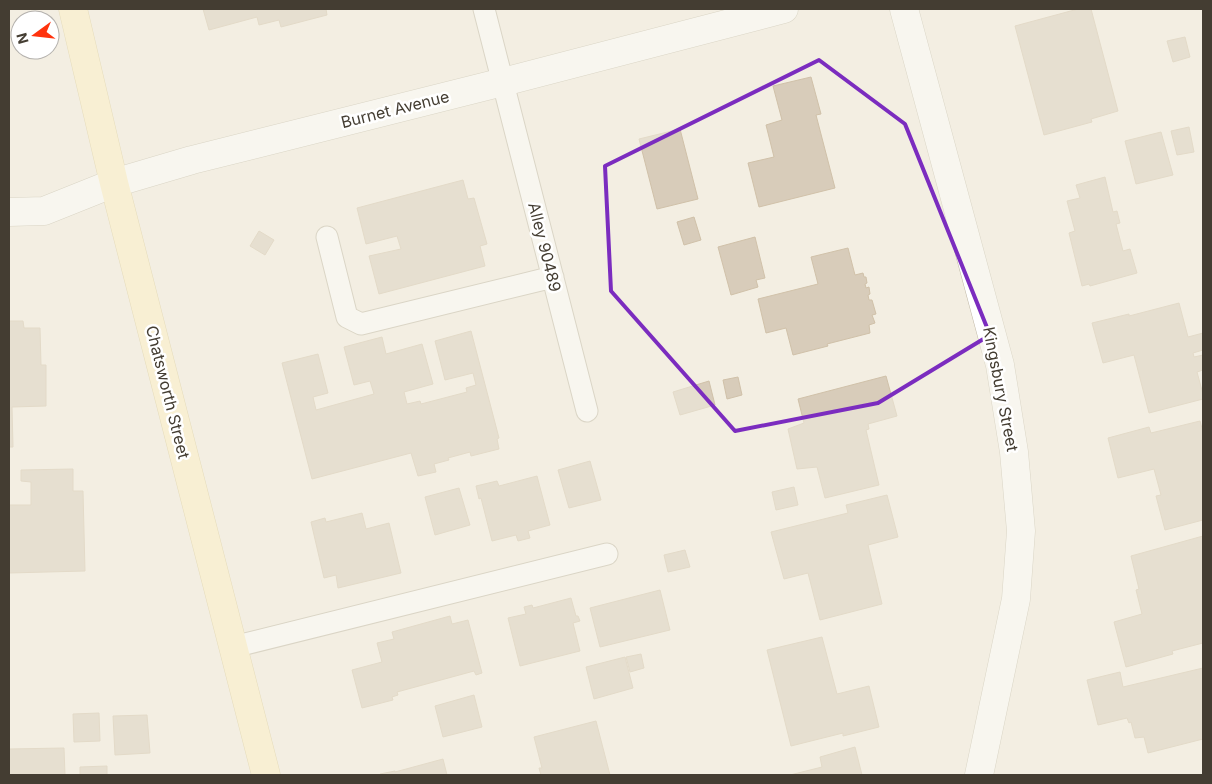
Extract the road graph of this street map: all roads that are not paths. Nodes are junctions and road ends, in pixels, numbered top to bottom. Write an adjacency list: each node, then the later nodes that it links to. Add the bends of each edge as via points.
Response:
1 (72, 9): 6 (main road, Chatsworth Street)
2 (484, 9): 5 (lane, Alley 90489)
3 (784, 9): 5 (street, Burnet Avenue)
4 (904, 9): 14 (street, Kingsbury Street, via 1000,365 1014,452 1021,531 1016,599)
5 (503, 82): 6 (street, Burnet Avenue, via 205,156); 9 (lane, Alley 90489)
6 (114, 183): 7 (street, Burnet Avenue, via 44,211); 12 (main road, Chatsworth Street)
7 (9, 212)
8 (327, 237): 9 (lane, via 347,317 361,324)
9 (553, 277): 10 (lane, Alley 90489)
10 (587, 411)
11 (607, 554): 12 (lane)
12 (233, 647): 13 (main road, Chatsworth Street)
13 (266, 775)
14 (978, 775)

